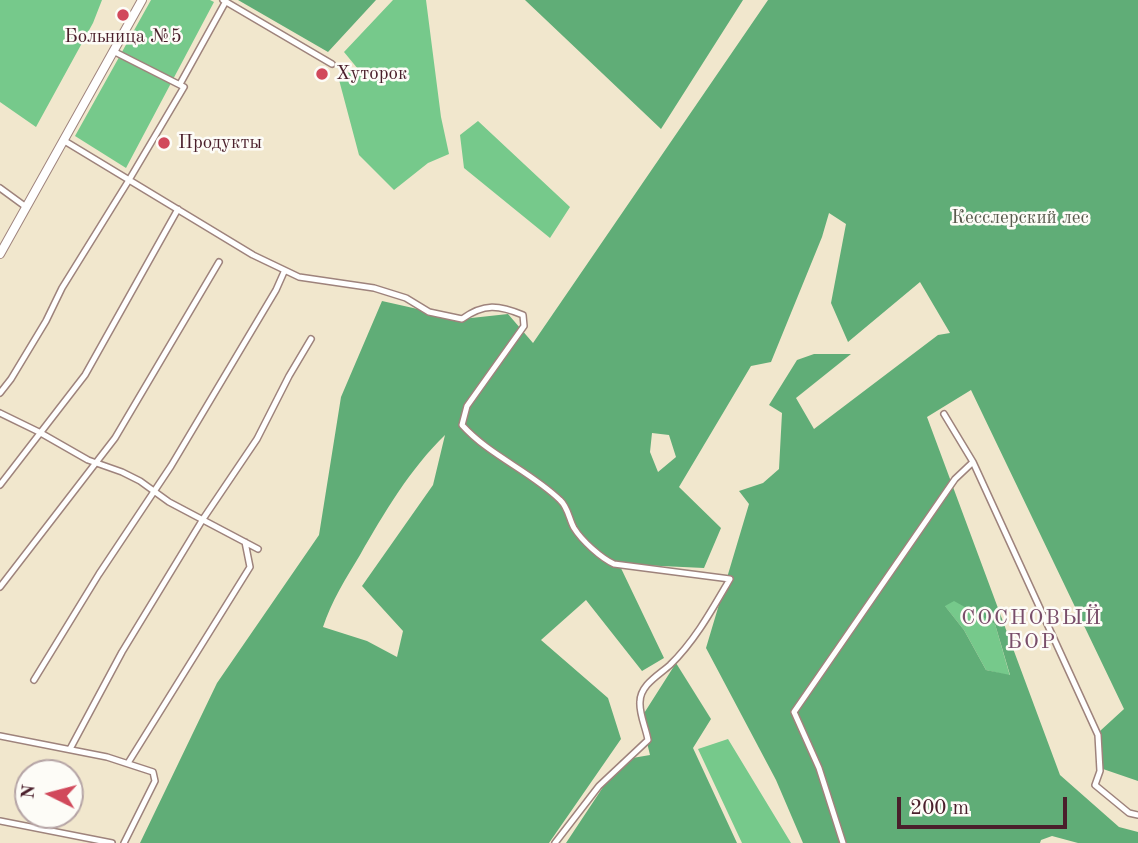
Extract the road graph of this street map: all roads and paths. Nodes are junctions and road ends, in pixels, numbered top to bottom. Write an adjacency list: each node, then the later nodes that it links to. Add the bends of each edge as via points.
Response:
1 (142, 0): 3 (main road)
2 (225, 1): 4 (street); 5 (street)
3 (113, 51): 5 (street); 6 (main road)
4 (332, 64)
5 (182, 85): 7 (street)
6 (63, 140): 7 (street); 9 (main road)
7 (130, 180): 10 (street); 15 (street)
8 (0, 188): 9 (street)
9 (26, 207): 11 (main road)
10 (178, 209): 13 (street); 18 (street, via 85,375)
11 (0, 254)
12 (219, 262): 20 (street)
13 (284, 272): 22 (street); 35 (street, via 374,288 406,298 429,312 462,319 473,311 502,306 523,315 524,326 467,406 462,425 477,442 563,502 576,531 600,558 614,564 730,579 705,621 642,692 648,740 599,786)
14 (311, 339): 23 (street, via 257,439)
15 (0, 393)
16 (0, 413): 18 (street)
17 (944, 414): 19 (street)
18 (39, 432): 20 (street); 21 (street)
19 (973, 462): 31 (street, via 1098,735 1100,771 1095,785 1129,813); 36 (street, via 955,479 794,712 819,768)
20 (97, 463): 22 (street); 26 (street)
21 (0, 485)
22 (153, 491): 23 (street); 27 (street)
23 (203, 519): 24 (street); 29 (street, via 122,652)
24 (245, 541): 25 (street); 30 (street, via 250,567)
25 (258, 549)
26 (0, 587)
27 (34, 680)
28 (0, 736): 29 (street)
29 (70, 749): 30 (street)
30 (128, 763): 34 (street, via 153,772 155,781)
31 (1138, 815)
32 (0, 821): 33 (street)
33 (111, 843)
34 (124, 843)
35 (555, 843)
36 (843, 843)

